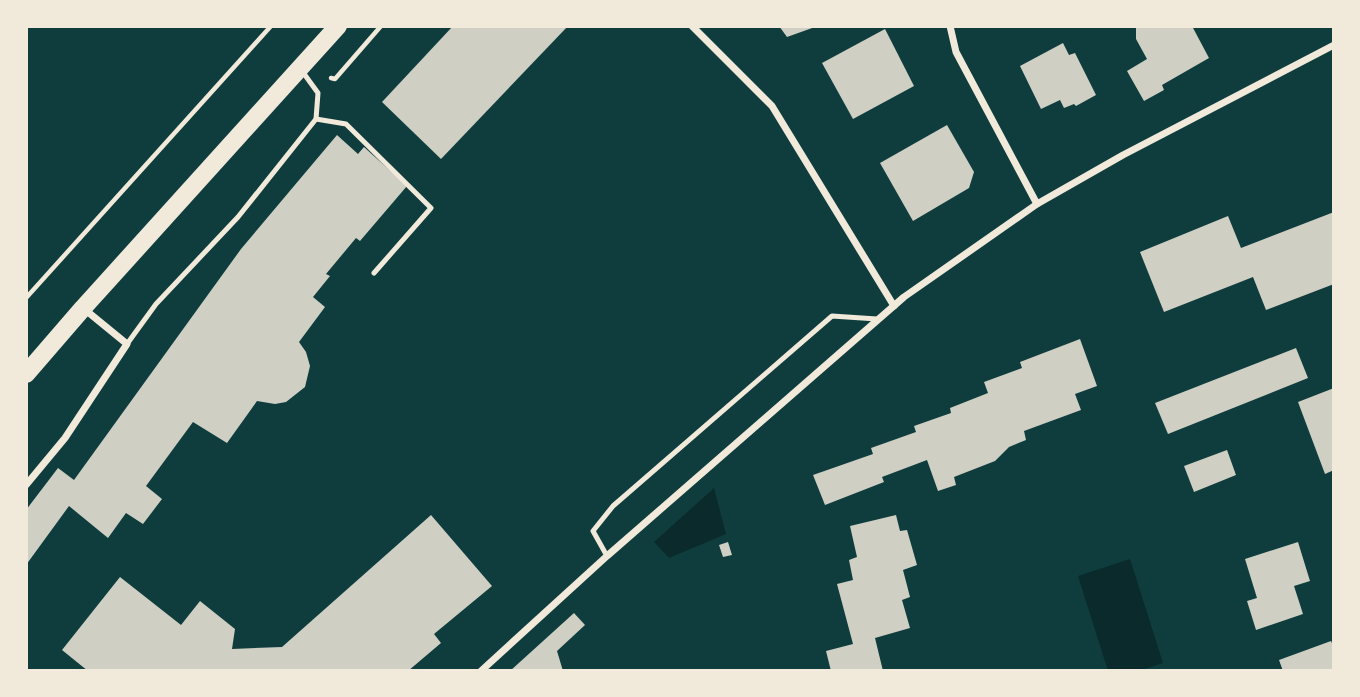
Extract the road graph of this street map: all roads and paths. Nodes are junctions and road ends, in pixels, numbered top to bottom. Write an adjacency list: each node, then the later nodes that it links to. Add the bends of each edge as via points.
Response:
1 (271, 26): 10 (path)
2 (338, 26): 6 (main road)
3 (692, 26): 11 (street, via 772,106)
4 (950, 26): 8 (street, via 956,52)
5 (1334, 45): 8 (street)
6 (300, 69): 7 (lane, via 318,93); 12 (main road)
7 (316, 119): 9 (lane, via 346,124 432,208); 14 (lane, via 238,217 156,304)
8 (1037, 204): 11 (street)
9 (374, 273)
10 (26, 299)
11 (894, 306): 13 (street)
12 (83, 308): 14 (street); 15 (main road)
13 (877, 319): 17 (street); 17 (lane, via 832,316 623,497 593,531)
14 (127, 344): 16 (street, via 65,438)
15 (26, 374)
16 (26, 485)
17 (607, 556): 18 (street)
18 (481, 671)

